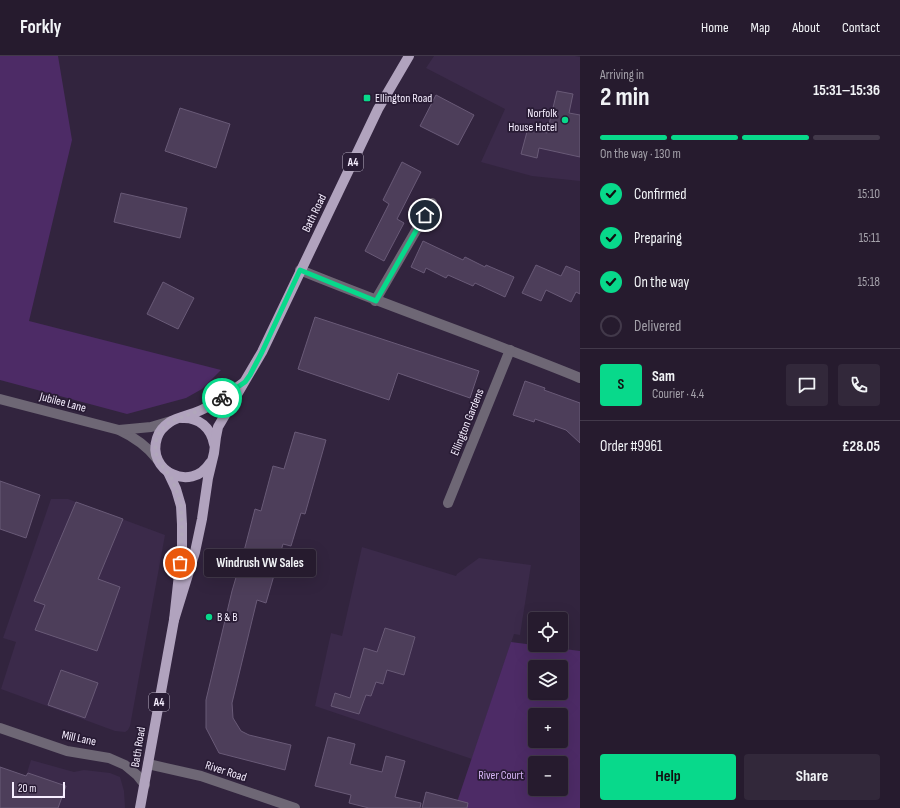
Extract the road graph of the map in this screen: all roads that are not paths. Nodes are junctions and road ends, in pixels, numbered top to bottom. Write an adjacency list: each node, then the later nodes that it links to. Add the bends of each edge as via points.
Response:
1 (409, 56): 3 (main road, Bath Road / A4, via 378,109)
2 (432, 203): 4 (street)
3 (300, 270): 4 (street); 7 (main road, Bath Road / A4, via 262,352)
4 (376, 301): 5 (street)
5 (510, 350): 6 (street); 15 (street, Ellington Gardens)
6 (580, 378)
7 (245, 382): 9 (main road, Bath Road / A4, via 206,407); 11 (main road, Bath Road / A4, via 218,427)
8 (0, 399): 10 (street, Jubilee Lane)
9 (175, 420): 10 (street, Jubilee Lane, via 151,427); 11 (main road, via 192,419 200,422 206,426); 12 (main road, Bath Road / A4, via 160,431 157,437)
10 (119, 430): 12 (street, Jubilee Lane, via 140,442)
11 (215, 446): 13 (main road, Bath Road / A4)
12 (157, 459): 14 (main road, Bath Road / A4)
13 (212, 461): 14 (main road, via 203,471 192,477 180,477); 16 (main road, Bath Road / A4, via 195,552)
14 (168, 472): 16 (main road, Bath Road / A4, via 176,489 182,515 182,547)
15 (448, 503)
16 (174, 620): 18 (main road, Bath Road / A4)
17 (0, 728): 19 (street, Mill Lane, via 67,751 109,758 125,765)
18 (148, 764): 19 (main road, Bath Road / A4); 21 (street, River Road, via 201,776)
19 (145, 785): 20 (main road, Bath Road / A4)
20 (141, 806)
21 (295, 808)

